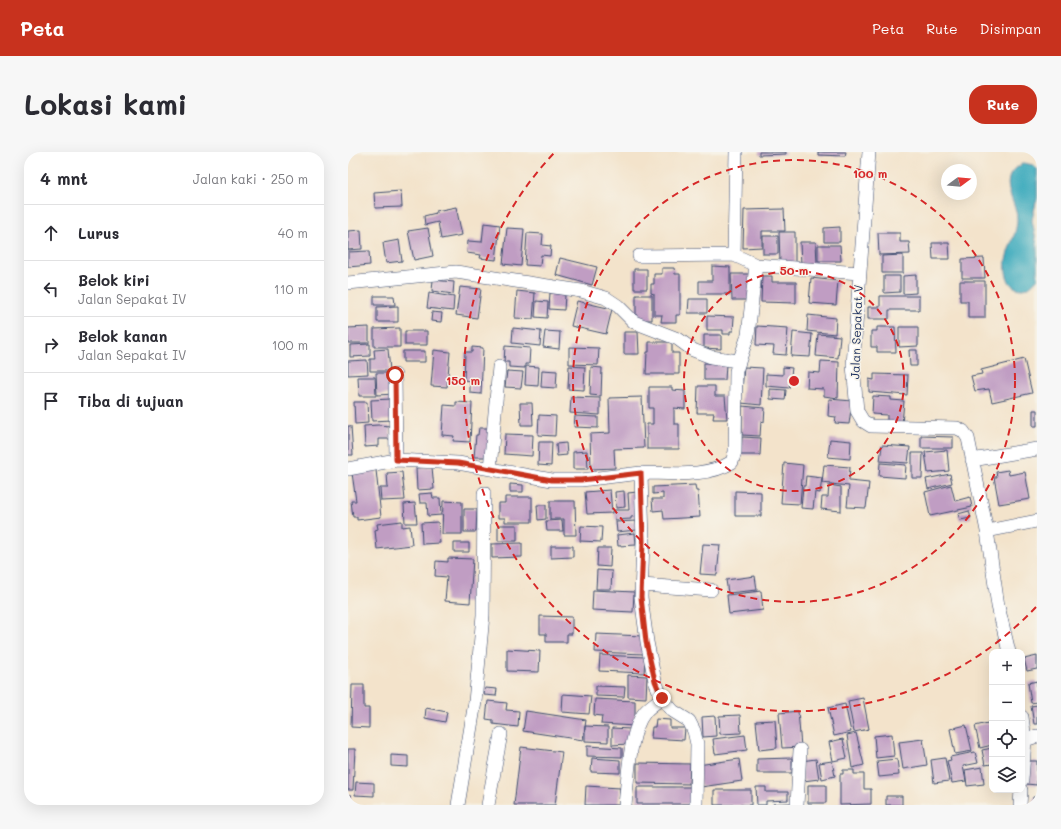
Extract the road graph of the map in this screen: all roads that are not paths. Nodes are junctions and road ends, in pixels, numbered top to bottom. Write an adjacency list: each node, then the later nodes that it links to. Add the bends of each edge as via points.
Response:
1 (736, 152): 3 (street)
2 (869, 152): 6 (street, Jalan Sepakat V)
3 (734, 255): 4 (street); 5 (street)
4 (639, 256)
5 (756, 265): 6 (street); 8 (street, via 748,335)
6 (859, 273): 13 (street, Jalan Sepakat V, via 853,365 857,411 863,421 871,426 957,428 968,438)
7 (348, 283): 8 (street, via 456,272 581,291 606,298 634,322 678,339 693,350)
8 (738, 361): 16 (street, via 735,452 732,462 719,470 707,472)
9 (499, 366): 15 (street)
10 (395, 375): 12 (street)
11 (1037, 449): 13 (street)
12 (396, 460): 14 (street); 15 (street, via 458,463)
13 (972, 460): 19 (street, Jalan Sepakat V)
14 (348, 469)
15 (490, 470): 16 (street, via 552,480 581,480)
16 (641, 473): 20 (street)
17 (484, 493): 30 (street, via 483,615 475,702)
18 (1037, 521): 19 (street)
19 (987, 531): 22 (street, Jalan Sepakat V, via 998,606)
20 (642, 585): 21 (street); 23 (street, via 646,642 655,681)
21 (711, 590)
22 (1008, 649)
23 (662, 698): 32 (street, via 645,712 635,734); 33 (street, via 673,711 688,721 694,731 697,744)
24 (1024, 721): 26 (street)
25 (501, 734): 31 (street)
26 (1031, 738): 28 (street)
27 (800, 750): 34 (street)
28 (1025, 766)
29 (1021, 793): 35 (street)
30 (458, 805)
31 (488, 805)
32 (625, 805)
33 (696, 805)
34 (797, 805)
35 (1020, 805)

